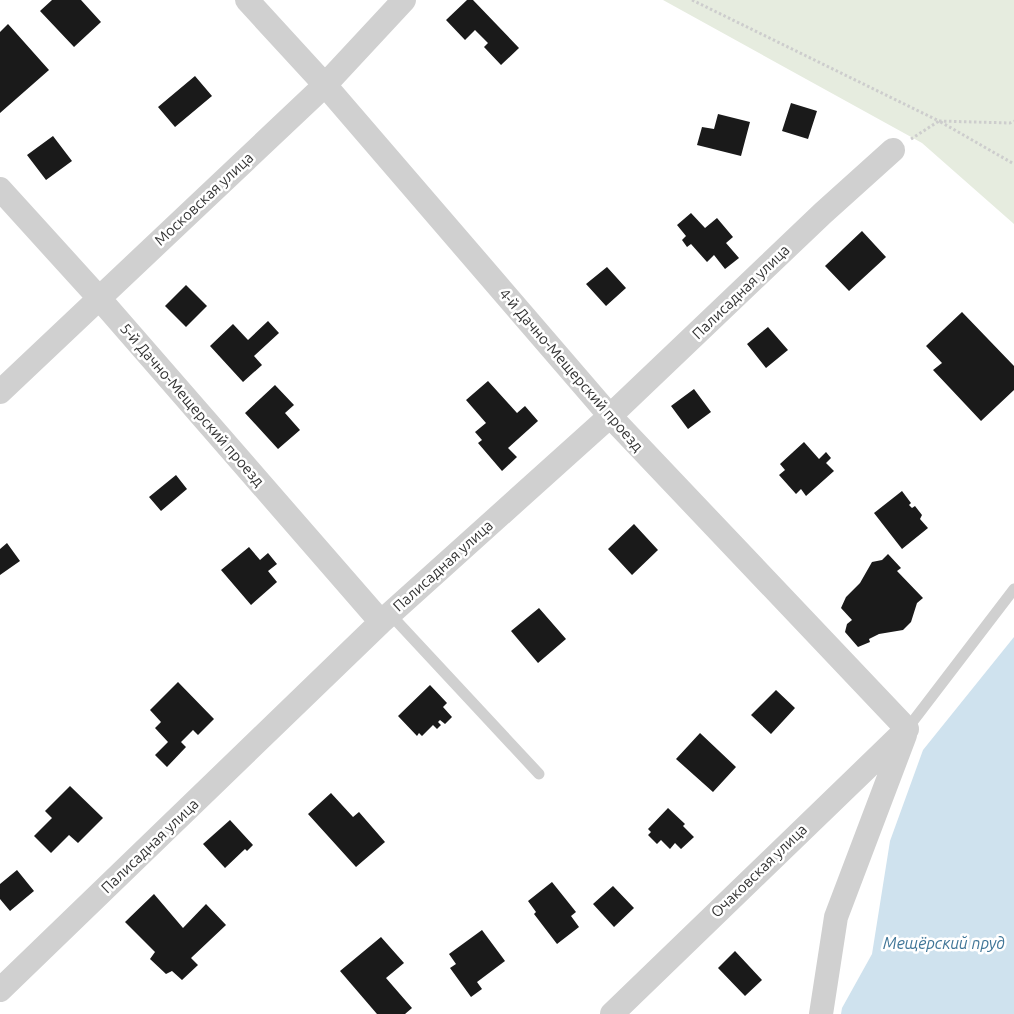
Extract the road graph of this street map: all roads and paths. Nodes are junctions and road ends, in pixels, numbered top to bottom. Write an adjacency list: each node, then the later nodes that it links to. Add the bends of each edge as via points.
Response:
1 (247, 0): 4 (street, 4-й Дачно-Мещерский проезд)
2 (404, 0): 4 (street, Московская улица)
3 (692, 0): 5 (path)
4 (325, 85): 10 (street, Московская улица); 12 (street, 4-й Дачно-Мещерский проезд)
5 (939, 121): 6 (path); 7 (path); 8 (path)
6 (1014, 121)
7 (893, 150): 12 (street, Палисадная улица)
8 (1014, 164)
9 (0, 189): 10 (street, 5-й Дачно-Мещерский проезд)
10 (99, 298): 11 (street, Московская улица); 14 (street, 5-й Дачно-Мещерский проезд)
11 (0, 392)
12 (610, 416): 14 (street, Палисадная улица); 15 (street, 4-й Дачно-Мещерский проезд)
13 (1014, 589): 15 (lane)
14 (386, 618): 16 (lane); 17 (street, Палисадная улица)
15 (907, 729): 18 (street, Очаковская улица); 19 (street, via 836,917)
16 (539, 774)
17 (0, 990)
18 (612, 1014)
19 (821, 1014)

